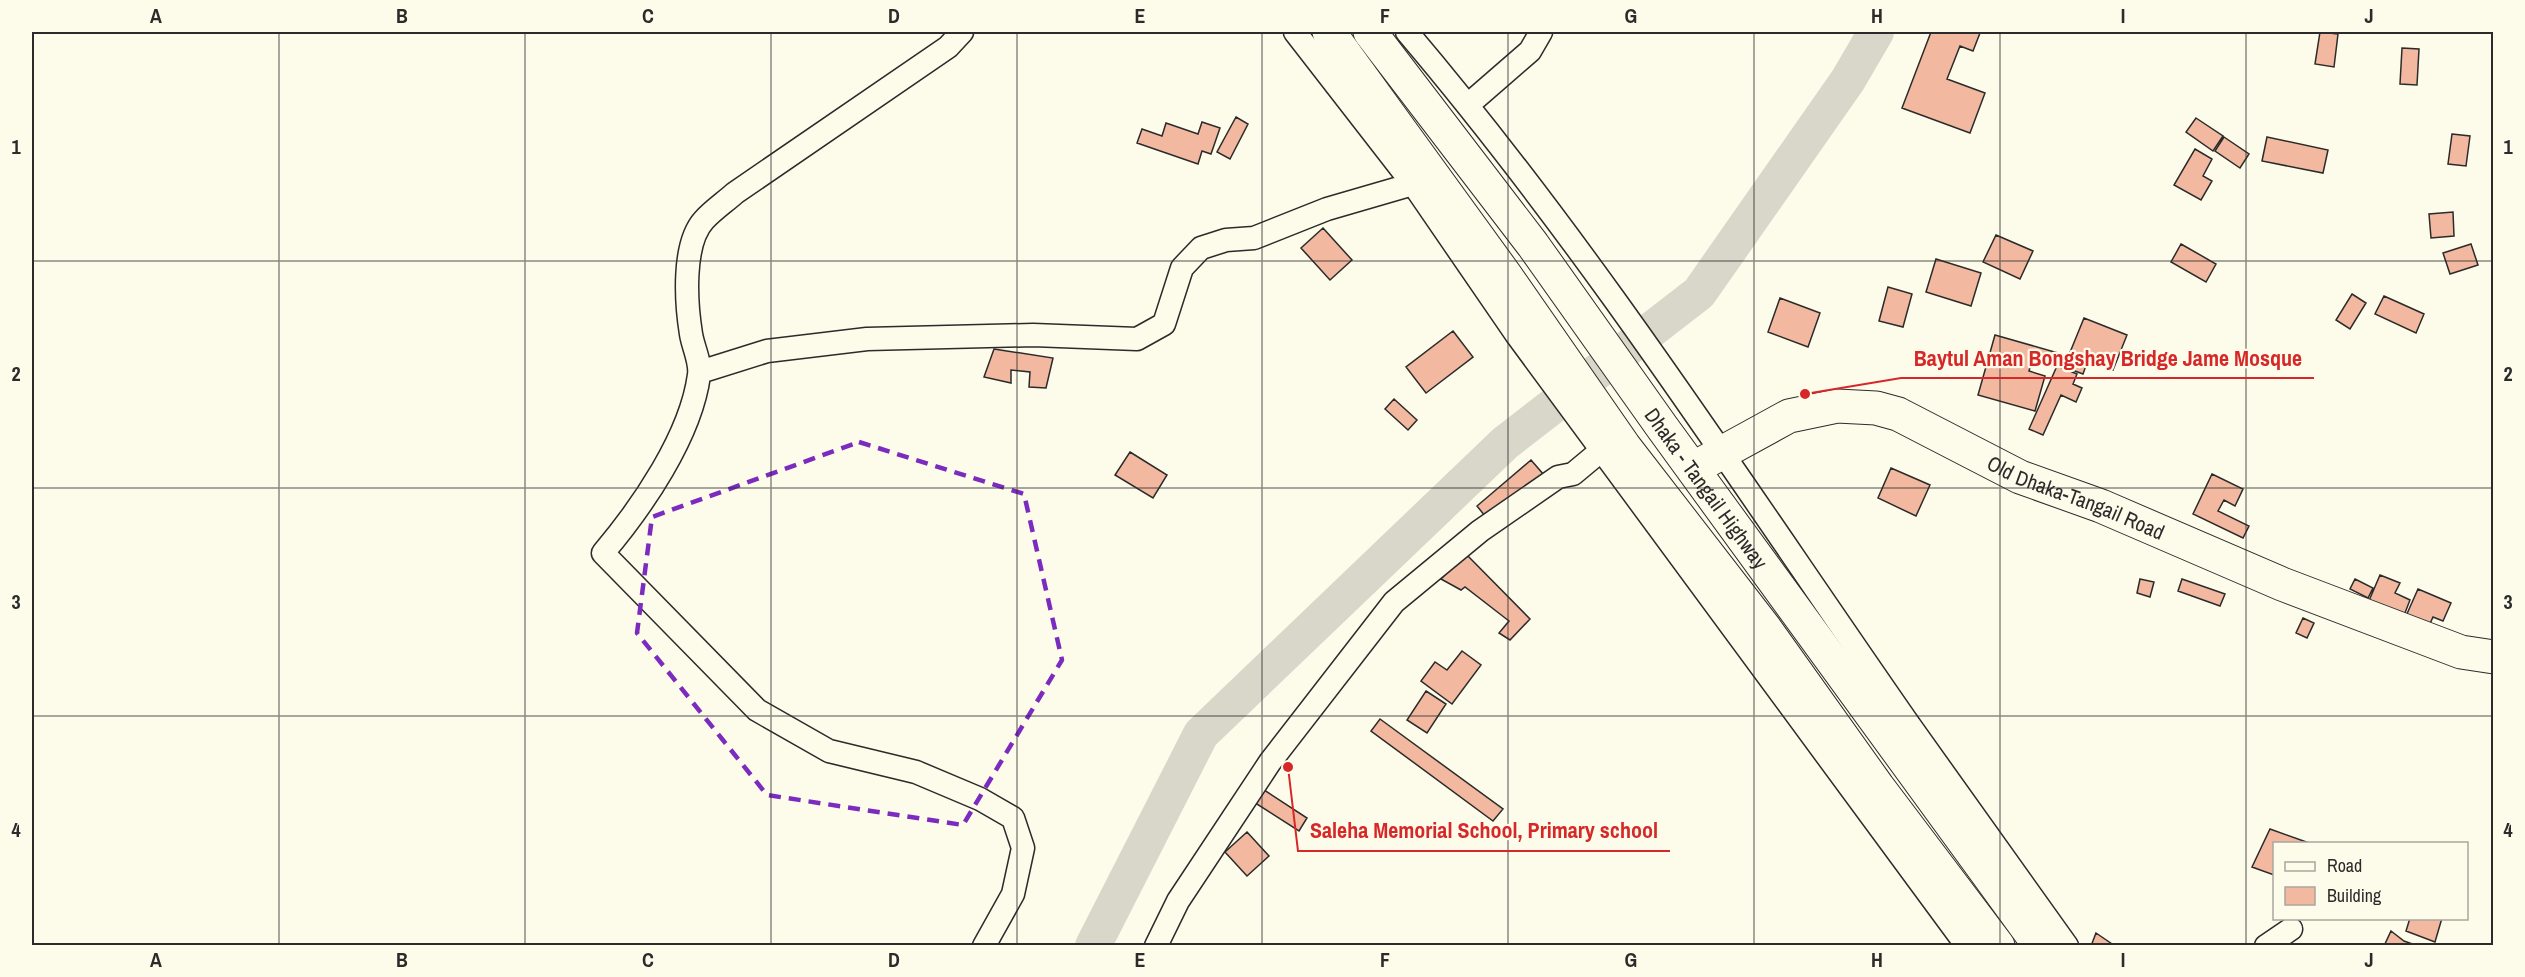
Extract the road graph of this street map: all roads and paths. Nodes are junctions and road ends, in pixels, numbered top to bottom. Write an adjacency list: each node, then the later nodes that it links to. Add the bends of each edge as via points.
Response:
1 (962, 32): 9 (street, via 948,47 735,193 703,220 690,244 687,285 691,333)
2 (1295, 32): 8 (street)
3 (1329, 32): 10 (highway, Dhaka - Tangail Highway, via 1506,276)
4 (1370, 32): 11 (highway, Dhaka - Tangail Highway, via 1533,245 1662,427)
5 (1407, 32): 7 (street)
6 (1541, 32): 7 (street, via 1530,51)
7 (1468, 104): 11 (street, via 1663,368)
8 (1413, 184): 9 (street, via 1327,209 1254,238 1226,240 1201,248 1182,268 1164,324 1137,339 1033,335 867,339 767,351); 10 (street, via 1516,334)
9 (700, 372): 17 (street, via 692,408 672,455 603,554 757,710 829,751 916,772 981,799 1012,818 1023,848 1013,894)
10 (1613, 447): 18 (street, via 1573,474 1558,477 1480,531 1394,602 1270,762 1178,901); 19 (street); 20 (highway, Dhaka - Tangail Highway, via 1764,627 1878,787)
11 (1707, 460): 12 (highway, Old Dhaka-Tangail Road, via 1789,416 1837,406 1876,408 1898,414 2020,477); 15 (highway, Dhaka - Tangail Highway)
12 (2461, 652): 13 (highway, Old Dhaka-Tangail Road); 14 (highway, Old Dhaka-Tangail Road)
13 (2493, 657)
14 (2493, 674)
15 (1897, 728): 21 (highway, Dhaka - Tangail Highway); 22 (street)
16 (2291, 929): 23 (street)
17 (984, 945)
18 (1156, 945)
19 (1967, 945)
20 (1998, 945)
21 (2040, 945)
22 (2067, 945)
23 (2266, 945)

